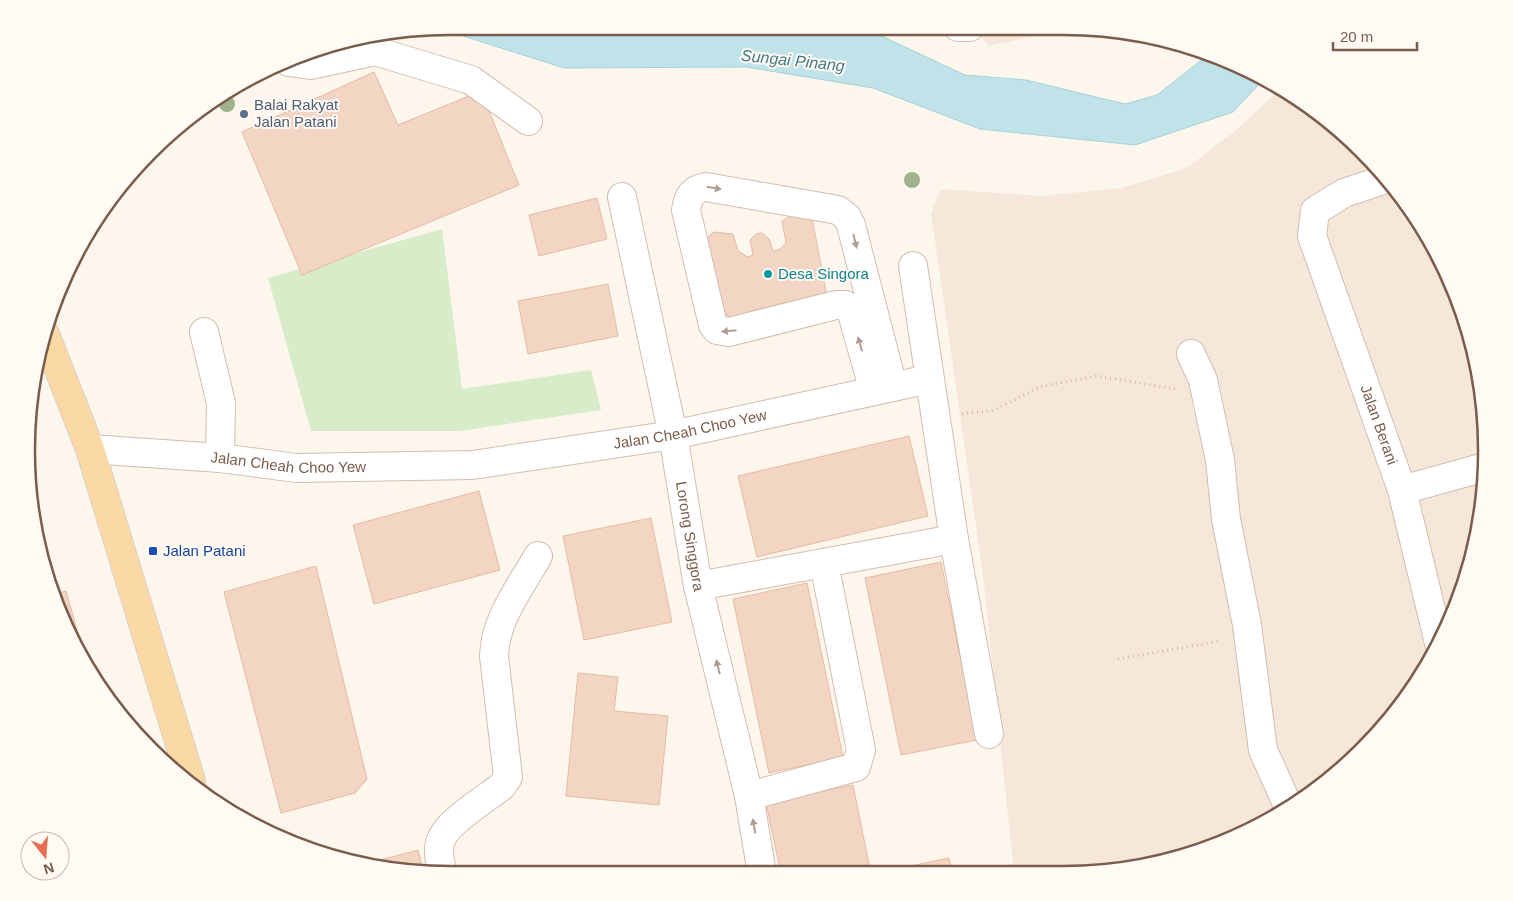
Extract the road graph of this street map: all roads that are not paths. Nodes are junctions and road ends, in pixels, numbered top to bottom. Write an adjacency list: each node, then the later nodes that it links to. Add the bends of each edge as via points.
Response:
1 (300, 64): 2 (street, via 310,65 375,51 471,80)
2 (528, 121)
3 (1379, 181): 15 (street, Jalan Berani, via 1344,193 1315,211 1312,236)
4 (622, 197): 11 (street, Lorong Singgora)
5 (913, 266): 9 (street)
6 (204, 332): 13 (street, via 221,403)
7 (49, 342): 12 (main road)
8 (1191, 354): 24 (street, via 1203,380 1220,460 1226,519 1248,635 1263,750)
9 (929, 379): 10 (street, Jalan Cheah Choo Yew); 16 (street)
10 (883, 389): 10 (street, one-way to 10, via 851,310 845,305 728,332 717,330 713,325 686,210 692,193 706,187 838,210 846,217 851,225); 11 (street, Jalan Cheah Choo Yew)
11 (673, 435): 13 (street, Jalan Cheah Choo Yew, via 472,465 296,468); 19 (street, Lorong Singgora)
12 (90, 449): 13 (street, Jalan Cheah Choo Yew); 22 (main road)
13 (220, 458)
14 (1477, 469): 15 (street)
15 (1402, 490): 20 (street, Jalan Berani)
16 (954, 539): 18 (street); 21 (street)
17 (538, 556): 25 (street, via 500,621 494,638 508,777 502,786 447,829 440,842)
18 (824, 563): 19 (street); 23 (street, via 861,750 856,767)
19 (698, 586): 23 (street, Lorong Singgora, one-way to 19)
20 (1436, 633)
21 (989, 734)
22 (188, 772)
23 (749, 796): 26 (street, Lorong Singgora, one-way to 23)
24 (1286, 800)
25 (441, 866)
26 (761, 866)

